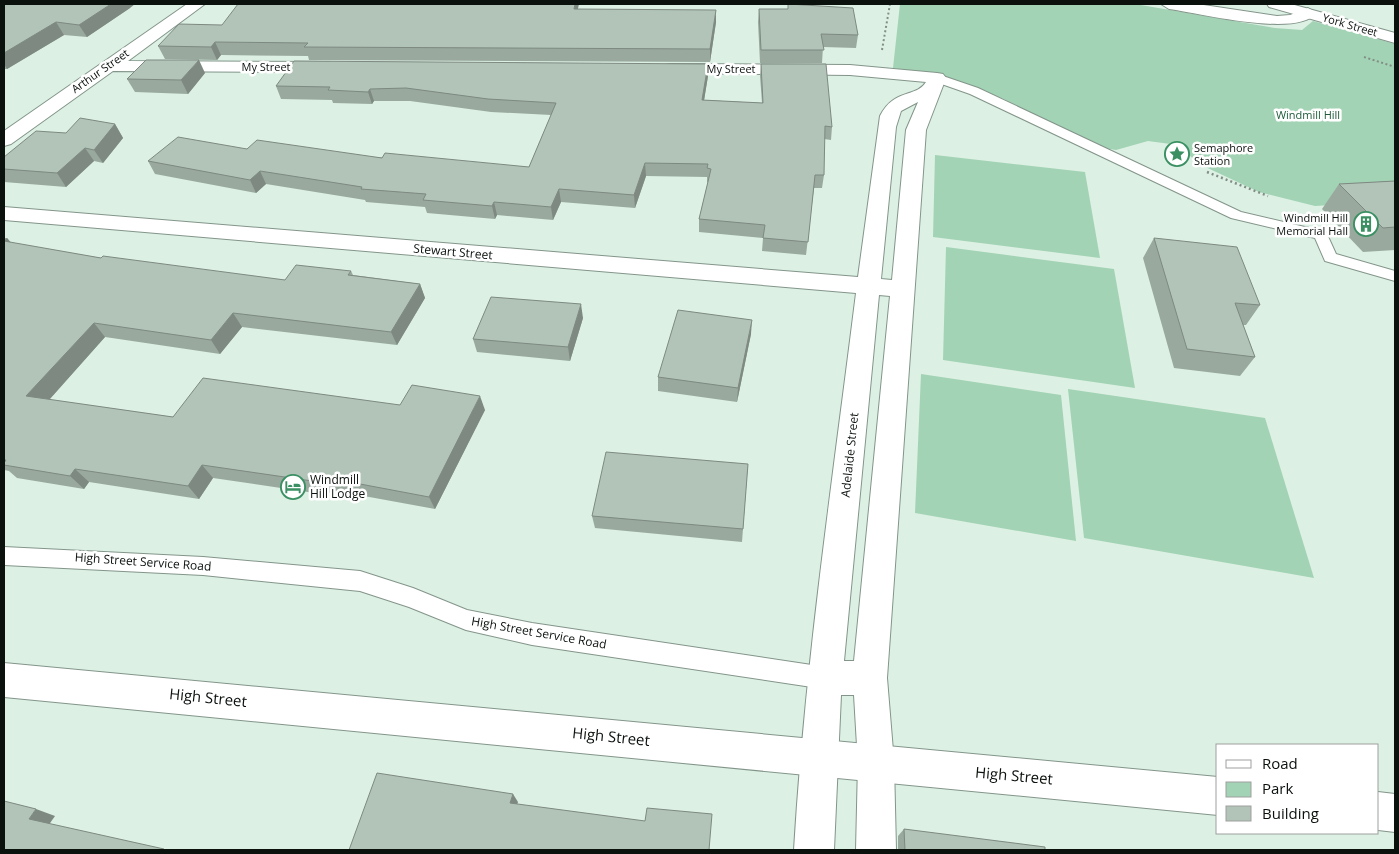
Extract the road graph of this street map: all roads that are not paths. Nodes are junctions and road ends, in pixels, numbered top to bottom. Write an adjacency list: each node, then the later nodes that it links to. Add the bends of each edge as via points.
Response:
1 (197, 4): 6 (street, Arthur Street)
2 (1169, 4): 4 (street, via 1276,22 1293,20)
3 (1275, 4): 4 (street, York Street)
4 (1308, 13): 5 (street, York Street)
5 (1395, 38)
6 (106, 66): 7 (street, My Street); 11 (street, Arthur Street)
7 (345, 68)
8 (654, 69): 9 (street, My Street, via 879,71)
9 (935, 83): 10 (street, Adelaide Street, via 894,106); 12 (street); 16 (lane, via 974,91 1236,215 1321,235 1330,257)
10 (885, 139): 12 (street); 13 (street, Adelaide Street)
11 (4, 140)
12 (915, 142): 14 (street)
13 (879, 194): 14 (street); 17 (street, Adelaide Street)
14 (910, 198): 18 (street)
15 (4, 214): 17 (street, Stewart Street)
16 (1395, 276)
17 (870, 286): 18 (street, Stewart Street); 19 (street, Adelaide Street)
18 (902, 289): 20 (street)
19 (846, 493): 20 (street); 22 (street, Adelaide Street)
20 (885, 498): 23 (street)
21 (4, 556): 22 (lane, High Street Service Road, via 203,566 360,581 466,620 532,634)
22 (825, 678): 23 (street, High Street Service Road); 25 (street, Adelaide Street)
23 (870, 678): 26 (street)
24 (4, 680): 25 (street, High Street)
25 (818, 757): 26 (street, High Street); 30 (street, Adelaide Street)
26 (876, 763): 27 (street, High Street); 31 (street)
27 (1216, 796)
28 (1379, 811): 29 (street)
29 (1395, 813)
30 (814, 850)
31 (876, 850)

